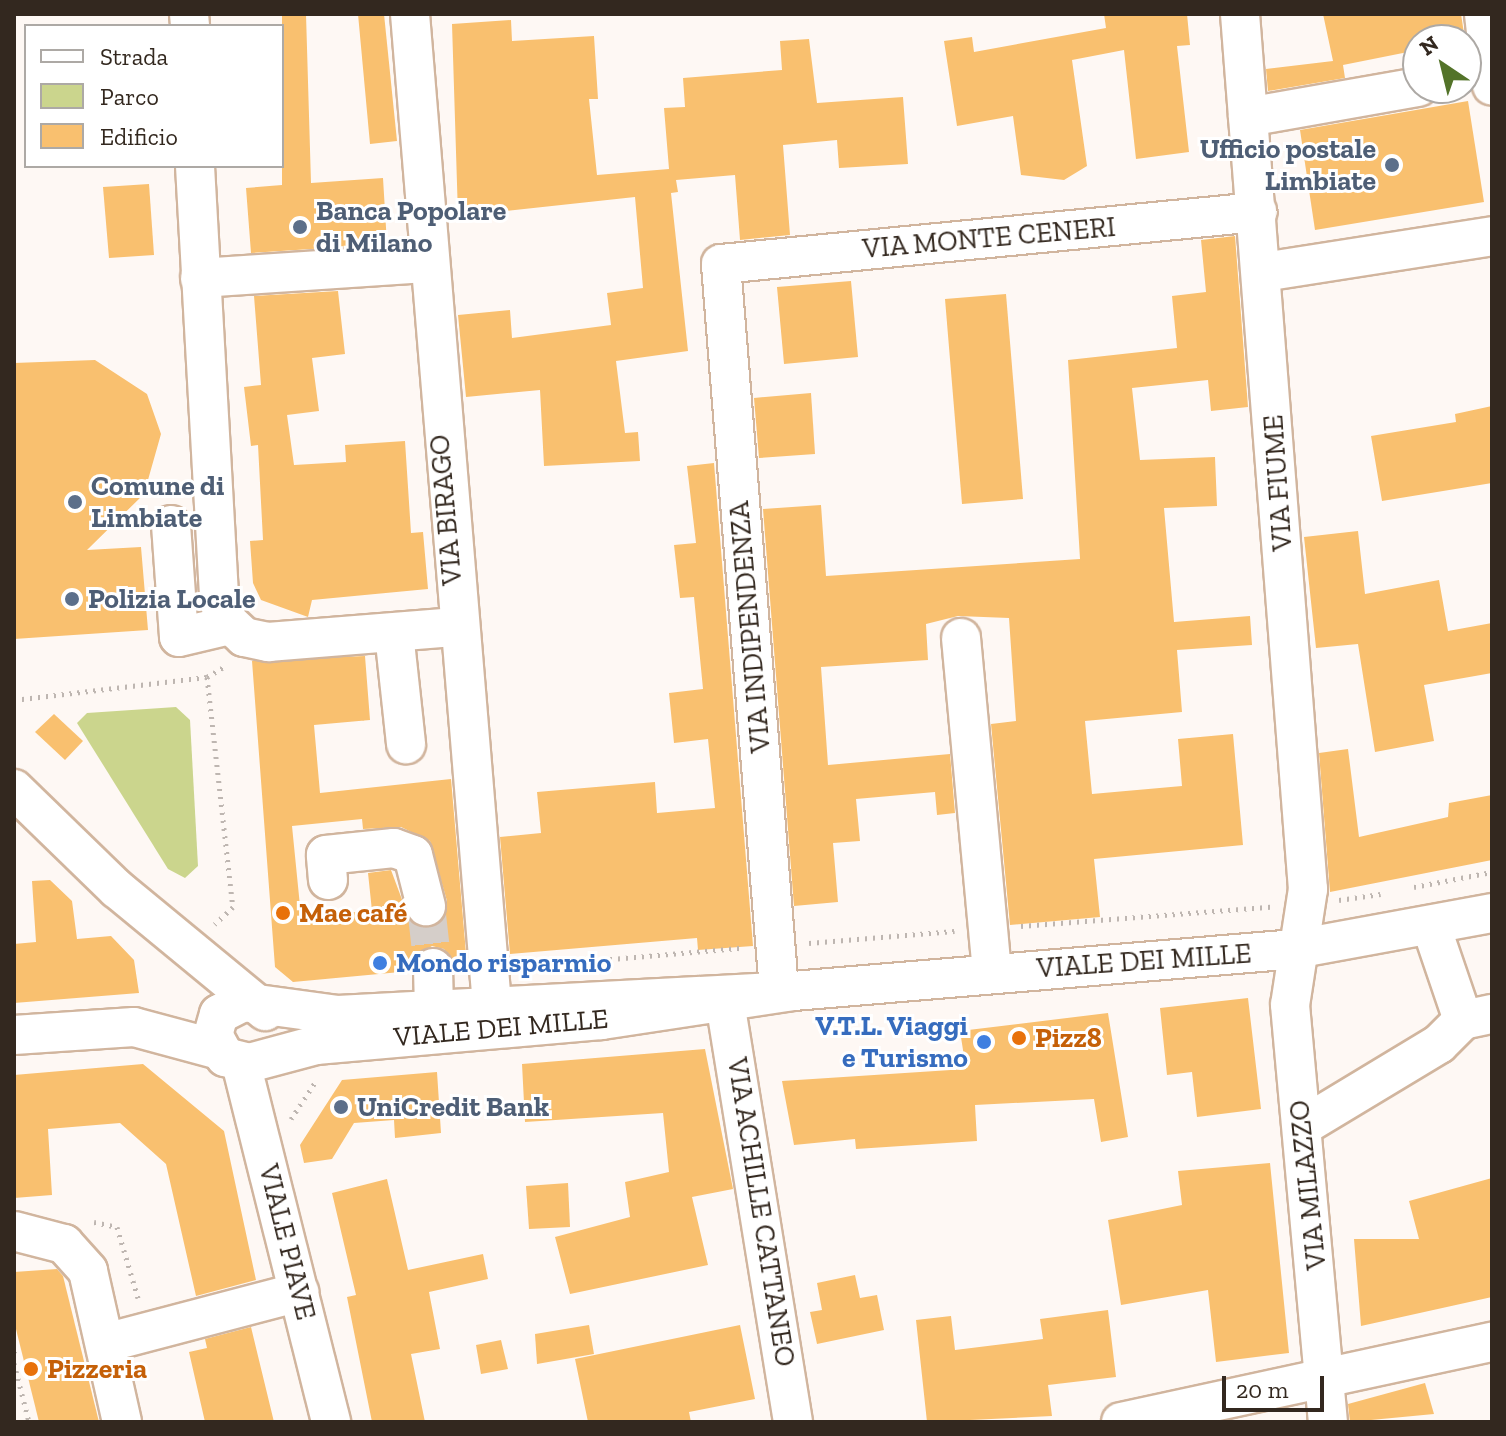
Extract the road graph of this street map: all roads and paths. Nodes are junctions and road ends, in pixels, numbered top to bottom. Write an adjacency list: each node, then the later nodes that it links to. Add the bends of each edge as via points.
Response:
1 (410, 14): 10 (street, VIA BIRAGO)
2 (1240, 14): 6 (street, VIA FIUME)
3 (1484, 14): 4 (street)
4 (1483, 79)
5 (1402, 90): 6 (street)
6 (1248, 117): 8 (street, VIA FIUME)
7 (195, 168): 13 (street)
8 (1257, 212): 11 (street, VIA MONTE CENERI); 12 (street, VIA FIUME)
9 (1492, 236): 12 (street)
10 (426, 263): 13 (street); 15 (street, VIA BIRAGO)
11 (721, 264): 35 (street, VIA INDIPENDENZA)
12 (1263, 272): 27 (street, VIA FIUME)
13 (200, 278): 16 (street, via 219,602)
14 (171, 525): 16 (street, via 179,637)
15 (456, 627): 17 (street); 39 (street, VIA BIRAGO)
16 (237, 631): 17 (street, via 296,643)
17 (394, 633): 20 (street)
18 (961, 638): 32 (street)
19 (14, 700): 30 (path, via 207,677 233,907)
20 (406, 744)
21 (14, 789): 24 (street)
22 (1492, 872): 25 (path)
23 (328, 880): 28 (street, via 326,855 394,848 413,855)
24 (117, 889): 42 (street); 46 (street, VIALE PIAVE, via 190,974)
25 (1402, 890)
26 (1387, 893): 27 (path)
27 (1308, 904): 32 (path); 36 (street, VIA FIUME)
28 (426, 906)
29 (1492, 913): 31 (street, VIALE DEI MILLE)
30 (213, 925): 33 (path); 34 (path)
31 (1431, 926): 36 (street, VIALE DEI MILLE); 44 (street)
32 (987, 929): 35 (path); 38 (street)
33 (205, 933)
34 (221, 933)
35 (776, 945): 39 (path); 40 (street, VIA INDIPENDENZA)
36 (1296, 949): 38 (street, VIALE DEI MILLE); 47 (street, VIA MILAZZO, via 1290,1005)
37 (433, 968): 43 (street)
38 (992, 973): 40 (street, VIALE DEI MILLE)
39 (490, 988): 40 (street, VIALE DEI MILLE); 43 (street, VIALE DEI MILLE)
40 (786, 991): 41 (street, VIALE DEI MILLE)
41 (725, 1002): 46 (street, VIALE DEI MILLE); 57 (street, VIA ACHILLE CATTANEO)
42 (257, 1005): 43 (street, VIALE DEI MILLE, via 311,1015); 46 (street, via 230,1005); 46 (street, via 274,1032)
43 (434, 1009)
44 (1478, 1017): 47 (street)
45 (14, 1035): 46 (street, via 134,1027)
46 (232, 1050): 49 (street, VIALE PIAVE)
47 (1303, 1126): 53 (street, VIA MILAZZO)
48 (14, 1231): 51 (street, via 78,1255)
49 (299, 1292): 51 (street); 56 (street, VIALE PIAVE)
50 (1492, 1342): 53 (street)
51 (105, 1343): 55 (street)
52 (14, 1363): 54 (path)
53 (1325, 1383): 58 (street); 59 (street, VIA MILAZZO)
54 (29, 1422)
55 (122, 1422)
56 (331, 1422)
57 (793, 1422)
58 (1121, 1422)
59 (1328, 1422)

